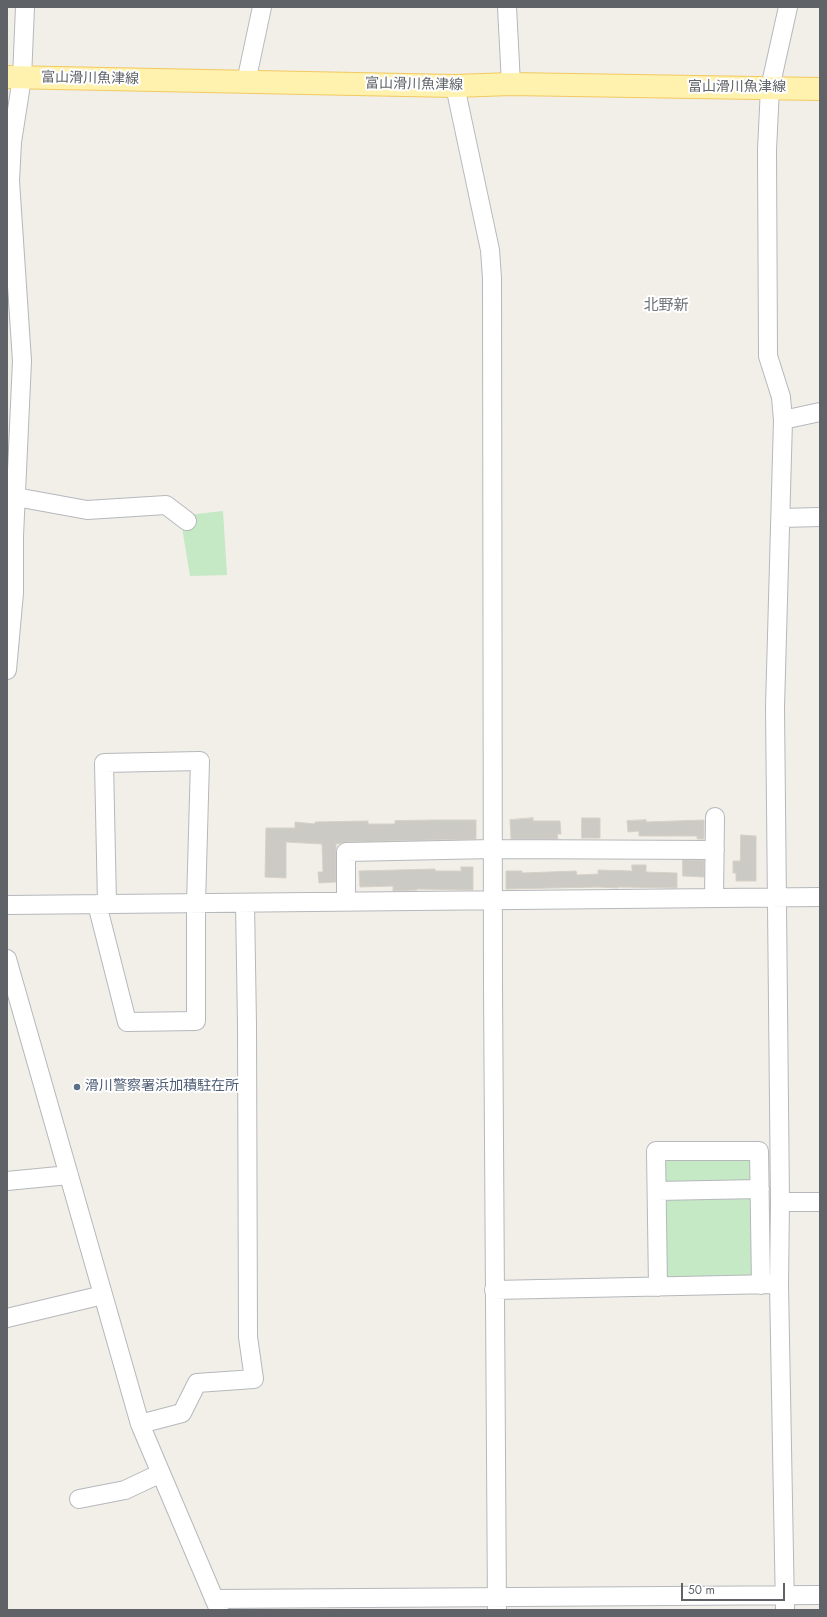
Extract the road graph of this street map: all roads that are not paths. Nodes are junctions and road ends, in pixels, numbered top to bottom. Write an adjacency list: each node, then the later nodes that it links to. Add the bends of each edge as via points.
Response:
1 (25, 7): 5 (street)
2 (262, 7): 6 (street)
3 (507, 7): 7 (street)
4 (788, 7): 9 (street)
5 (15, 78): 6 (main road, 富山滑川魚津線); 13 (street, via 10,181 22,361)
6 (246, 82): 8 (main road, 富山滑川魚津線)
7 (511, 84): 8 (main road, 富山滑川魚津線); 9 (main road, 富山滑川魚津線)
8 (455, 86): 20 (street, via 490,250 492,278)
9 (770, 88): 10 (main road, 富山滑川魚津線); 12 (street, via 767,150 768,356 781,397)
10 (820, 89)
11 (820, 412): 12 (street)
12 (783, 420): 15 (street)
13 (16, 496): 16 (street, via 87,510 166,505); 17 (street)
14 (820, 517): 15 (street)
15 (781, 518): 23 (street, via 775,706)
16 (187, 521)
17 (11, 536): 18 (street, via 14,593)
18 (7, 670)
19 (715, 817): 21 (street)
20 (493, 849): 21 (street); 25 (street); 26 (street, via 346,852)
21 (715, 850): 22 (street)
22 (714, 897): 23 (street); 25 (street)
23 (776, 897): 24 (street); 36 (street)
24 (820, 897)
25 (493, 900): 26 (street); 41 (street)
26 (346, 901): 27 (street)
27 (245, 903): 29 (street); 44 (street, via 248,1337 254,1379 197,1383 182,1413)
28 (102, 904): 29 (street); 29 (street, via 127,1022 196,1021); 29 (street, via 104,763 200,760); 30 (street)
29 (196, 904)
30 (7, 905)
31 (7, 959): 32 (street)
32 (69, 1175): 33 (street); 42 (street)
33 (7, 1181)
34 (760, 1189): 35 (street); 35 (street, via 759,1151 656,1151); 39 (street)
35 (657, 1191): 40 (street)
36 (780, 1202): 37 (street); 38 (street)
37 (820, 1202)
38 (779, 1284): 39 (street); 48 (street)
39 (761, 1285): 40 (street)
40 (658, 1287): 41 (street)
41 (494, 1290): 49 (street)
42 (102, 1295): 43 (street); 44 (street)
43 (7, 1318)
44 (140, 1424): 45 (street)
45 (160, 1473): 46 (street, via 124,1490); 50 (street)
46 (79, 1499)
47 (820, 1595): 48 (street)
48 (785, 1602): 49 (street)
49 (497, 1603): 50 (street)
50 (217, 1605)

